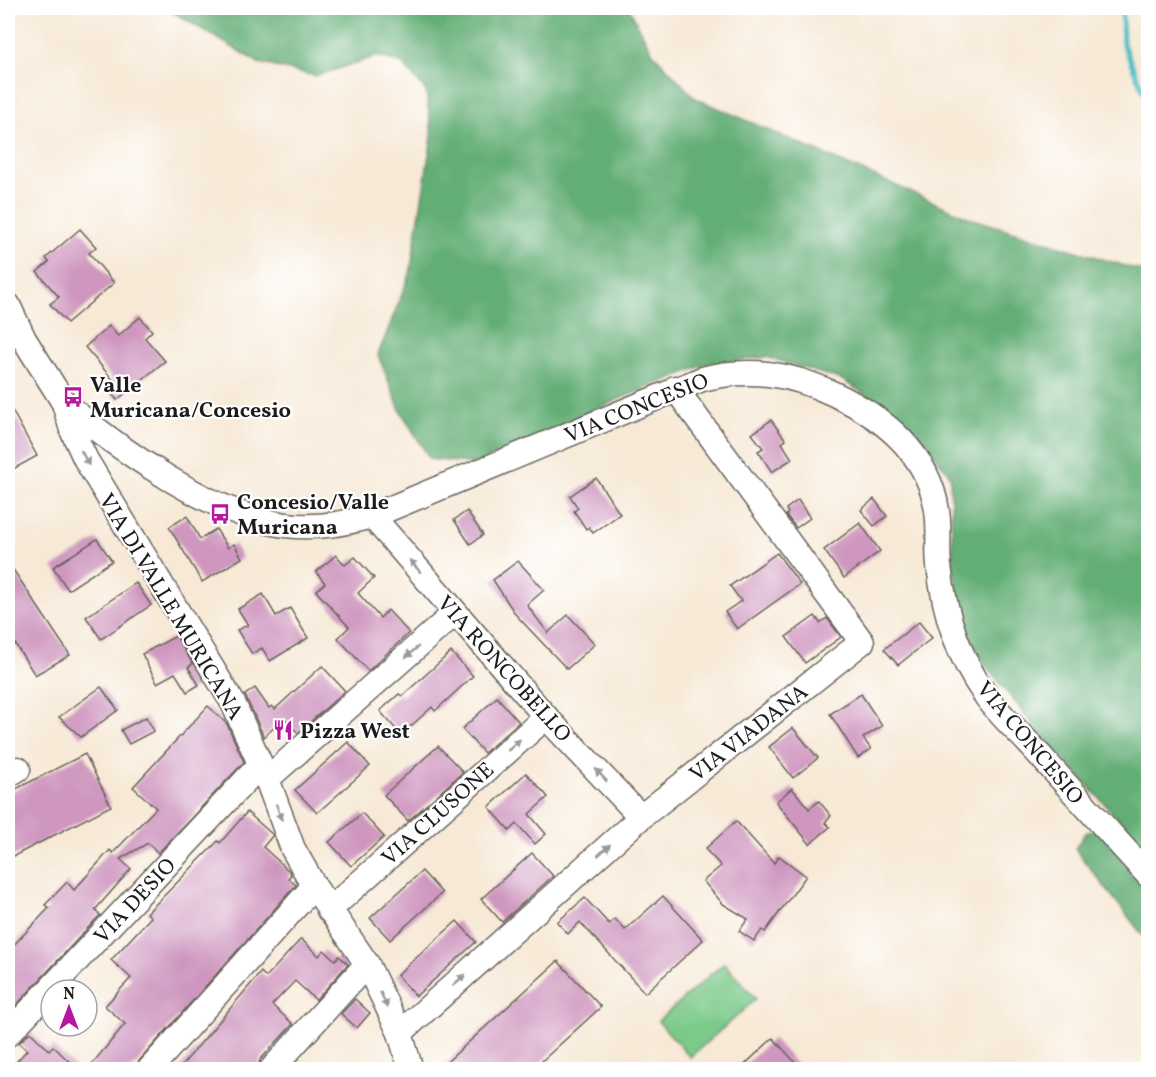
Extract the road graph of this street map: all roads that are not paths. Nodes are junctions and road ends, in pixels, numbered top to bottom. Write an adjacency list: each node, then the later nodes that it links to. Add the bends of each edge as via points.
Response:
1 (8, 305): 3 (street, VIA DI VALLE MURICANA)
2 (675, 388): 4 (street, VIA CONCESIO); 8 (street, VIA VIADANA, via 862,642); 9 (street, VIA CONCESIO, via 736,371 787,377 855,405 905,443 933,491 946,609 984,693)
3 (64, 403): 4 (street, VIA CONCESIO, via 145,464 247,515 302,526); 7 (street, VIA DI VALLE MURICANA, one-way to 7, via 86,460 218,675)
4 (372, 516): 5 (street, VIA RONCOBELLO, one-way to 4)
5 (455, 613): 6 (street, VIA RONCOBELLO); 7 (street, VIA DESIO, one-way to 7)
6 (546, 717): 8 (street, VIA RONCOBELLO, one-way to 6); 11 (street, VIA CLUSONE, one-way to 6)
7 (264, 772): 10 (street, VIA DI VALLE MURICANA, one-way to 10, via 293,849); 14 (street, VIA DESIO)
8 (641, 817): 13 (street, VIA VIADANA, one-way to 8)
9 (1149, 875)
10 (314, 886): 11 (street, VIA DI VALLE MURICANA); 15 (street)
11 (329, 910): 12 (street, VIA DI VALLE MURICANA)
12 (367, 964): 13 (street, VIA DI VALLE MURICANA, one-way to 13); 16 (street)
13 (400, 1033): 17 (street, VIA DI VALLE MURICANA)
14 (8, 1034)
15 (149, 1070)
16 (271, 1070)
17 (411, 1070)

